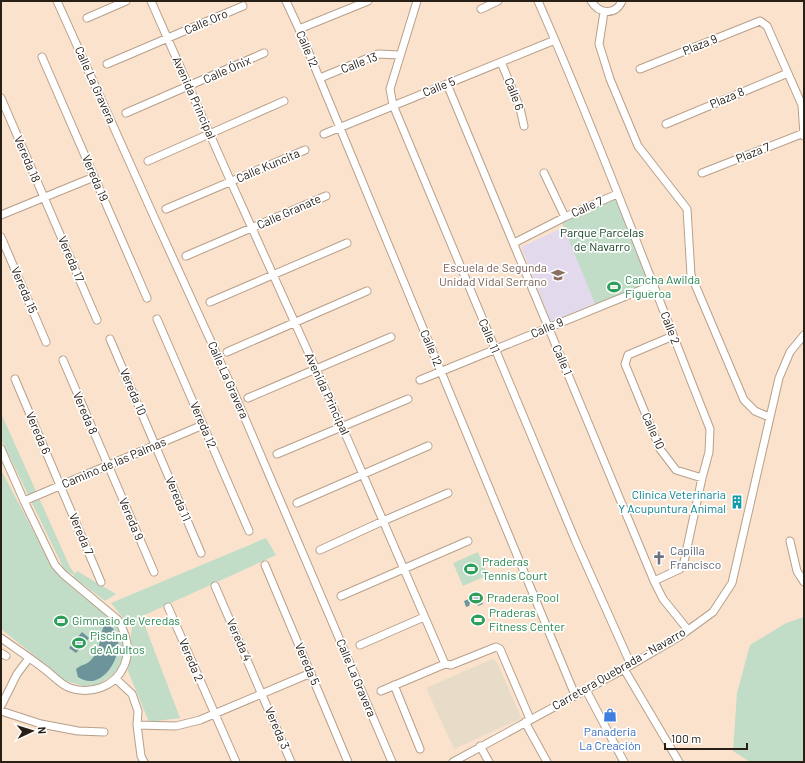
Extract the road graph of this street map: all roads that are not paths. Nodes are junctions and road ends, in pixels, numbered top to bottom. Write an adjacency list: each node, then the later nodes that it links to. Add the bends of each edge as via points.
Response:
1 (57, 1): 135 (street, Calle La Gravera, via 232,388)
2 (126, 1): 14 (street)
3 (151, 1): 16 (street, Avenida Principal)
4 (286, 1): 15 (street, Calle 12)
5 (368, 1): 15 (street)
6 (417, 1): 19 (street, Calle 11)
7 (498, 1): 12 (street)
8 (538, 1): 17 (street, Calle 2)
9 (591, 1): 13 (street)
10 (622, 1): 13 (street, via 618,8)
11 (243, 6): 16 (street, Calle Oro)
12 (481, 9)
13 (604, 12): 79 (street, via 599,44 610,79 638,146 687,209 692,275 744,400 755,411)
14 (87, 18)
15 (299, 29): 25 (street, Calle 12)
16 (168, 38): 22 (street, Calle Oro); 27 (street, Avenida Principal)
17 (555, 40): 21 (street, Calle 5); 45 (street, Calle 2)
18 (264, 53): 27 (street, Calle Ónix)
19 (400, 55): 25 (street, Calle 13, via 378,54); 30 (street, Calle 11, via 390,89)
20 (42, 57): 43 (street, Vereda 19)
21 (501, 62): 26 (street, Calle 5); 33 (street, Calle 6, via 520,108)
22 (107, 64)
23 (640, 69): 24 (street, Plaza 9, via 760,21 767,26)
24 (788, 73): 32 (street, Plaza 8); 35 (street, via 802,105)
25 (320, 78): 34 (street, Calle 12)
26 (447, 84): 30 (street, Calle 5); 54 (street, Calle 1)
27 (189, 87): 31 (street, Calle Ónix); 36 (street, Avenida Principal)
28 (1, 98): 47 (street, Vereda 18)
29 (284, 101): 36 (street)
30 (393, 105): 34 (street, Calle 5); 70 (street, Calle 11)
31 (126, 113)
32 (666, 124)
33 (524, 126)
34 (340, 127): 37 (street, Calle 5); 74 (street, Calle 12)
35 (804, 133): 38 (street); 42 (street, Plaza 7)
36 (210, 134): 40 (street); 44 (street, Avenida Principal)
37 (324, 134)
38 (804, 136)
39 (305, 150): 44 (street, Calle Kuncita)
40 (148, 161)
41 (544, 173): 50 (street)
42 (702, 174)
43 (94, 177): 47 (street); 59 (street, Vereda 19)
44 (230, 182): 48 (street, Calle Kuncita); 51 (street, Avenida Principal)
45 (617, 194): 50 (street, Calle 7); 57 (street, Calle 2)
46 (326, 196): 51 (street, Calle Granate)
47 (44, 198): 49 (street); 62 (street, Vereda 17)
48 (166, 209)
49 (1, 215)
50 (565, 217): 54 (street, Calle 7)
51 (252, 228): 55 (street, Calle Granate); 56 (street, Avenida Principal)
52 (1, 237): 69 (street, Vereda 15)
53 (347, 243): 56 (street)
54 (514, 243): 64 (street, Calle 1)
55 (186, 256)
56 (273, 276): 60 (street); 63 (street, Avenida Principal)
57 (653, 285): 64 (street, Calle 9); 66 (street, Calle 2)
58 (367, 291): 63 (street)
59 (147, 298)
60 (210, 302)
61 (157, 319): 80 (street, Vereda 12)
62 (97, 320)
63 (295, 323): 71 (street); 73 (street, Avenida Principal)
64 (548, 327): 70 (street, Calle 9); 102 (street, Calle 1)
65 (804, 335): 79 (street, Carretera Quebrada - Navarro, via 787,359 779,378)
66 (673, 336): 88 (street, Calle 2, via 710,429 709,452); 88 (street, Calle 10, via 628,355 625,364 660,449 676,470)
67 (391, 337): 73 (street)
68 (110, 339): 82 (street, Vereda 10)
69 (46, 342)
70 (495, 350): 74 (street, Calle 9); 114 (street, Calle 11)
71 (227, 352)
72 (63, 360): 86 (street, Vereda 8)
73 (316, 369): 77 (street); 81 (street, Avenida Principal)
74 (441, 372): 76 (street, Calle 9); 122 (street, Calle 12)
75 (15, 379): 89 (street, Vereda 6)
76 (420, 380)
77 (248, 398)
78 (408, 399): 81 (street)
79 (769, 417): 109 (street, Carretera Quebrada - Navarro, via 732,583 713,612)
80 (203, 425): 82 (street, Camino de las Palmas); 94 (street, Vereda 12)
81 (342, 427): 85 (street); 87 (street, Avenida Principal)
82 (156, 446): 86 (street, Camino de las Palmas); 98 (street, Vereda 11)
83 (428, 446): 87 (street)
84 (1, 450): 91 (street)
85 (277, 454)
86 (108, 466): 89 (street, Camino de las Palmas); 101 (street, Vereda 9)
87 (363, 474): 92 (street); 93 (street, Avenida Principal)
88 (702, 478): 102 (street, Calle 2, via 684,562 680,569)
89 (60, 486): 91 (street, Camino de las Palmas); 103 (street, Vereda 7)
90 (448, 493): 93 (street)
91 (24, 501): 117 (street, via 55,565 118,620 124,630 128,644 127,656 124,667)
92 (297, 503)
93 (383, 521): 97 (street); 100 (street, Avenida Principal)
94 (249, 531)
95 (468, 541): 100 (street)
96 (790, 541): 104 (street, via 797,571)
97 (320, 550)
98 (201, 553)
99 (265, 565): 116 (street, Vereda 5)
100 (404, 569): 106 (street); 108 (street, Avenida Principal)
101 (154, 572)
102 (654, 581): 109 (street, Calle 1, via 663,599)
103 (101, 582)
104 (804, 582)
105 (215, 586): 121 (street, Vereda 4)
106 (341, 596)
107 (168, 607): 125 (street, Vereda 2)
108 (424, 617): 111 (street); 113 (street, Avenida Principal)
109 (688, 630): 114 (street, Carretera Quebrada - Navarro)
110 (1, 638): 112 (street)
111 (360, 645)
112 (29, 658): 117 (street, via 59,682 81,691 98,689); 123 (street, via 17,674)
113 (445, 664): 118 (street); 126 (street, via 450,665 491,649 500,649)
114 (631, 665): 115 (street, Carretera Quebrada - Navarro)
115 (624, 669): 119 (street, Carretera Quebrada - Navarro); 140 (street)
116 (311, 673): 121 (street); 134 (street, Vereda 5)
117 (116, 679): 127 (street, via 132,694 138,711)
118 (394, 685): 120 (street); 130 (street)
119 (586, 690): 122 (street, Carretera Quebrada - Navarro); 139 (street)
120 (381, 691)
121 (262, 694): 125 (street); 133 (street, Vereda 3)
122 (575, 695): 126 (street, Carretera Quebrada - Navarro)
123 (1, 706)
124 (1, 711): 128 (street, via 41,724 78,731)
125 (214, 713): 127 (street, via 200,720 176,726); 132 (street, Vereda 2)
126 (528, 721): 129 (street, Carretera Quebrada - Navarro); 138 (street)
127 (137, 725): 131 (street)
128 (104, 732)
129 (480, 746): 136 (street, Carretera Quebrada - Navarro); 137 (street)
130 (420, 749)
131 (144, 762)
132 (236, 762)
133 (291, 762)
134 (348, 762)
135 (392, 762)
136 (453, 762)
137 (489, 762)
138 (548, 762)
139 (624, 762)
140 (679, 762)

